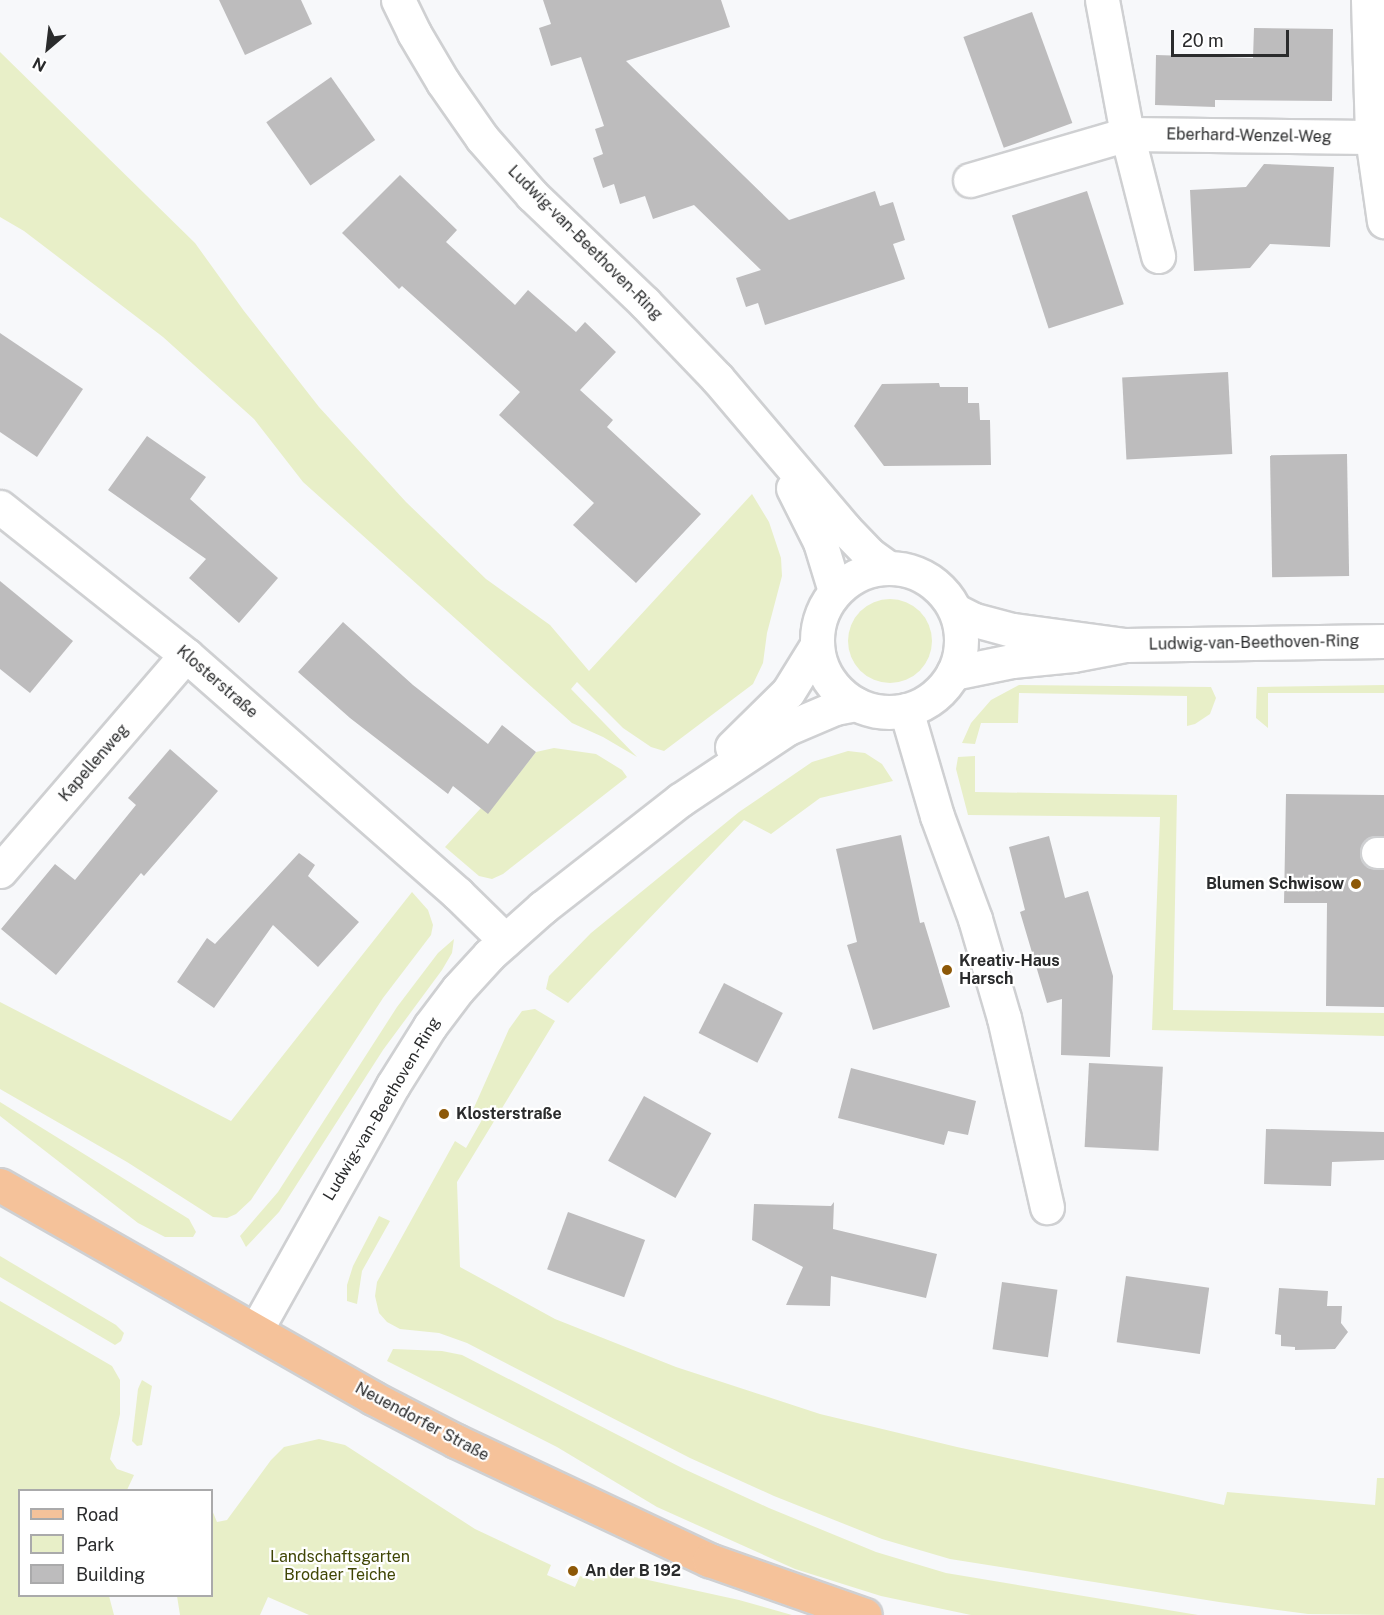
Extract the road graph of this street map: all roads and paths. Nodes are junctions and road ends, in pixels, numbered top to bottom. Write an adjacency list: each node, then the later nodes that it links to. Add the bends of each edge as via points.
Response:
1 (398, 0): 9 (street, Ludwig-van-Beethoven-Ring, via 437,72 482,138 532,195 717,378)
2 (1102, 0): 4 (street)
3 (1368, 0): 5 (street)
4 (1127, 134): 5 (street, Eberhard-Wenzel-Weg); 6 (street, Eberhard-Wenzel-Weg); 8 (street)
5 (1372, 137): 7 (street)
6 (970, 180)
7 (1384, 221)
8 (1158, 256)
9 (771, 443): 11 (street, Ludwig-van-Beethoven-Ring, via 844,528); 12 (street, Ludwig-van-Beethoven-Ring, via 820,542)
10 (0, 507): 17 (street, Klosterstraße)
11 (888, 568): 12 (street, Ludwig-van-Beethoven-Ring, via 854,576); 13 (street, Ludwig-van-Beethoven-Ring, via 902,568 928,579 941,589)
12 (835, 591): 15 (street, Ludwig-van-Beethoven-Ring, via 822,613)
13 (956, 611): 16 (street, Ludwig-van-Beethoven-Ring, via 1012,630); 18 (street, Ludwig-van-Beethoven-Ring, via 961,648)
14 (1384, 641): 16 (street, Ludwig-van-Beethoven-Ring)
15 (817, 645): 19 (street, Ludwig-van-Beethoven-Ring, via 826,675); 21 (street, Ludwig-van-Beethoven-Ring, via 788,692)
16 (1125, 645): 18 (street, Ludwig-van-Beethoven-Ring)
17 (186, 655): 22 (street, Kapellenweg); 23 (street, Klosterstraße)
18 (953, 673): 20 (street, Ludwig-van-Beethoven-Ring, via 929,700)
19 (856, 704): 20 (street, Ludwig-van-Beethoven-Ring, via 876,711); 21 (street, Ludwig-van-Beethoven-Ring, via 835,708 788,728)
20 (906, 710): 25 (street, via 1004,1018)
21 (680, 800): 23 (street, Ludwig-van-Beethoven-Ring)
22 (0, 871)
23 (505, 940): 26 (street, Ludwig-van-Beethoven-Ring, via 458,989 430,1026 353,1154)
24 (0, 1185): 26 (main road, Neuendorfer Straße)
25 (1047, 1207)
26 (256, 1330): 27 (main road, Neuendorfer Straße, via 373,1398 578,1501 745,1575)
27 (865, 1615)

